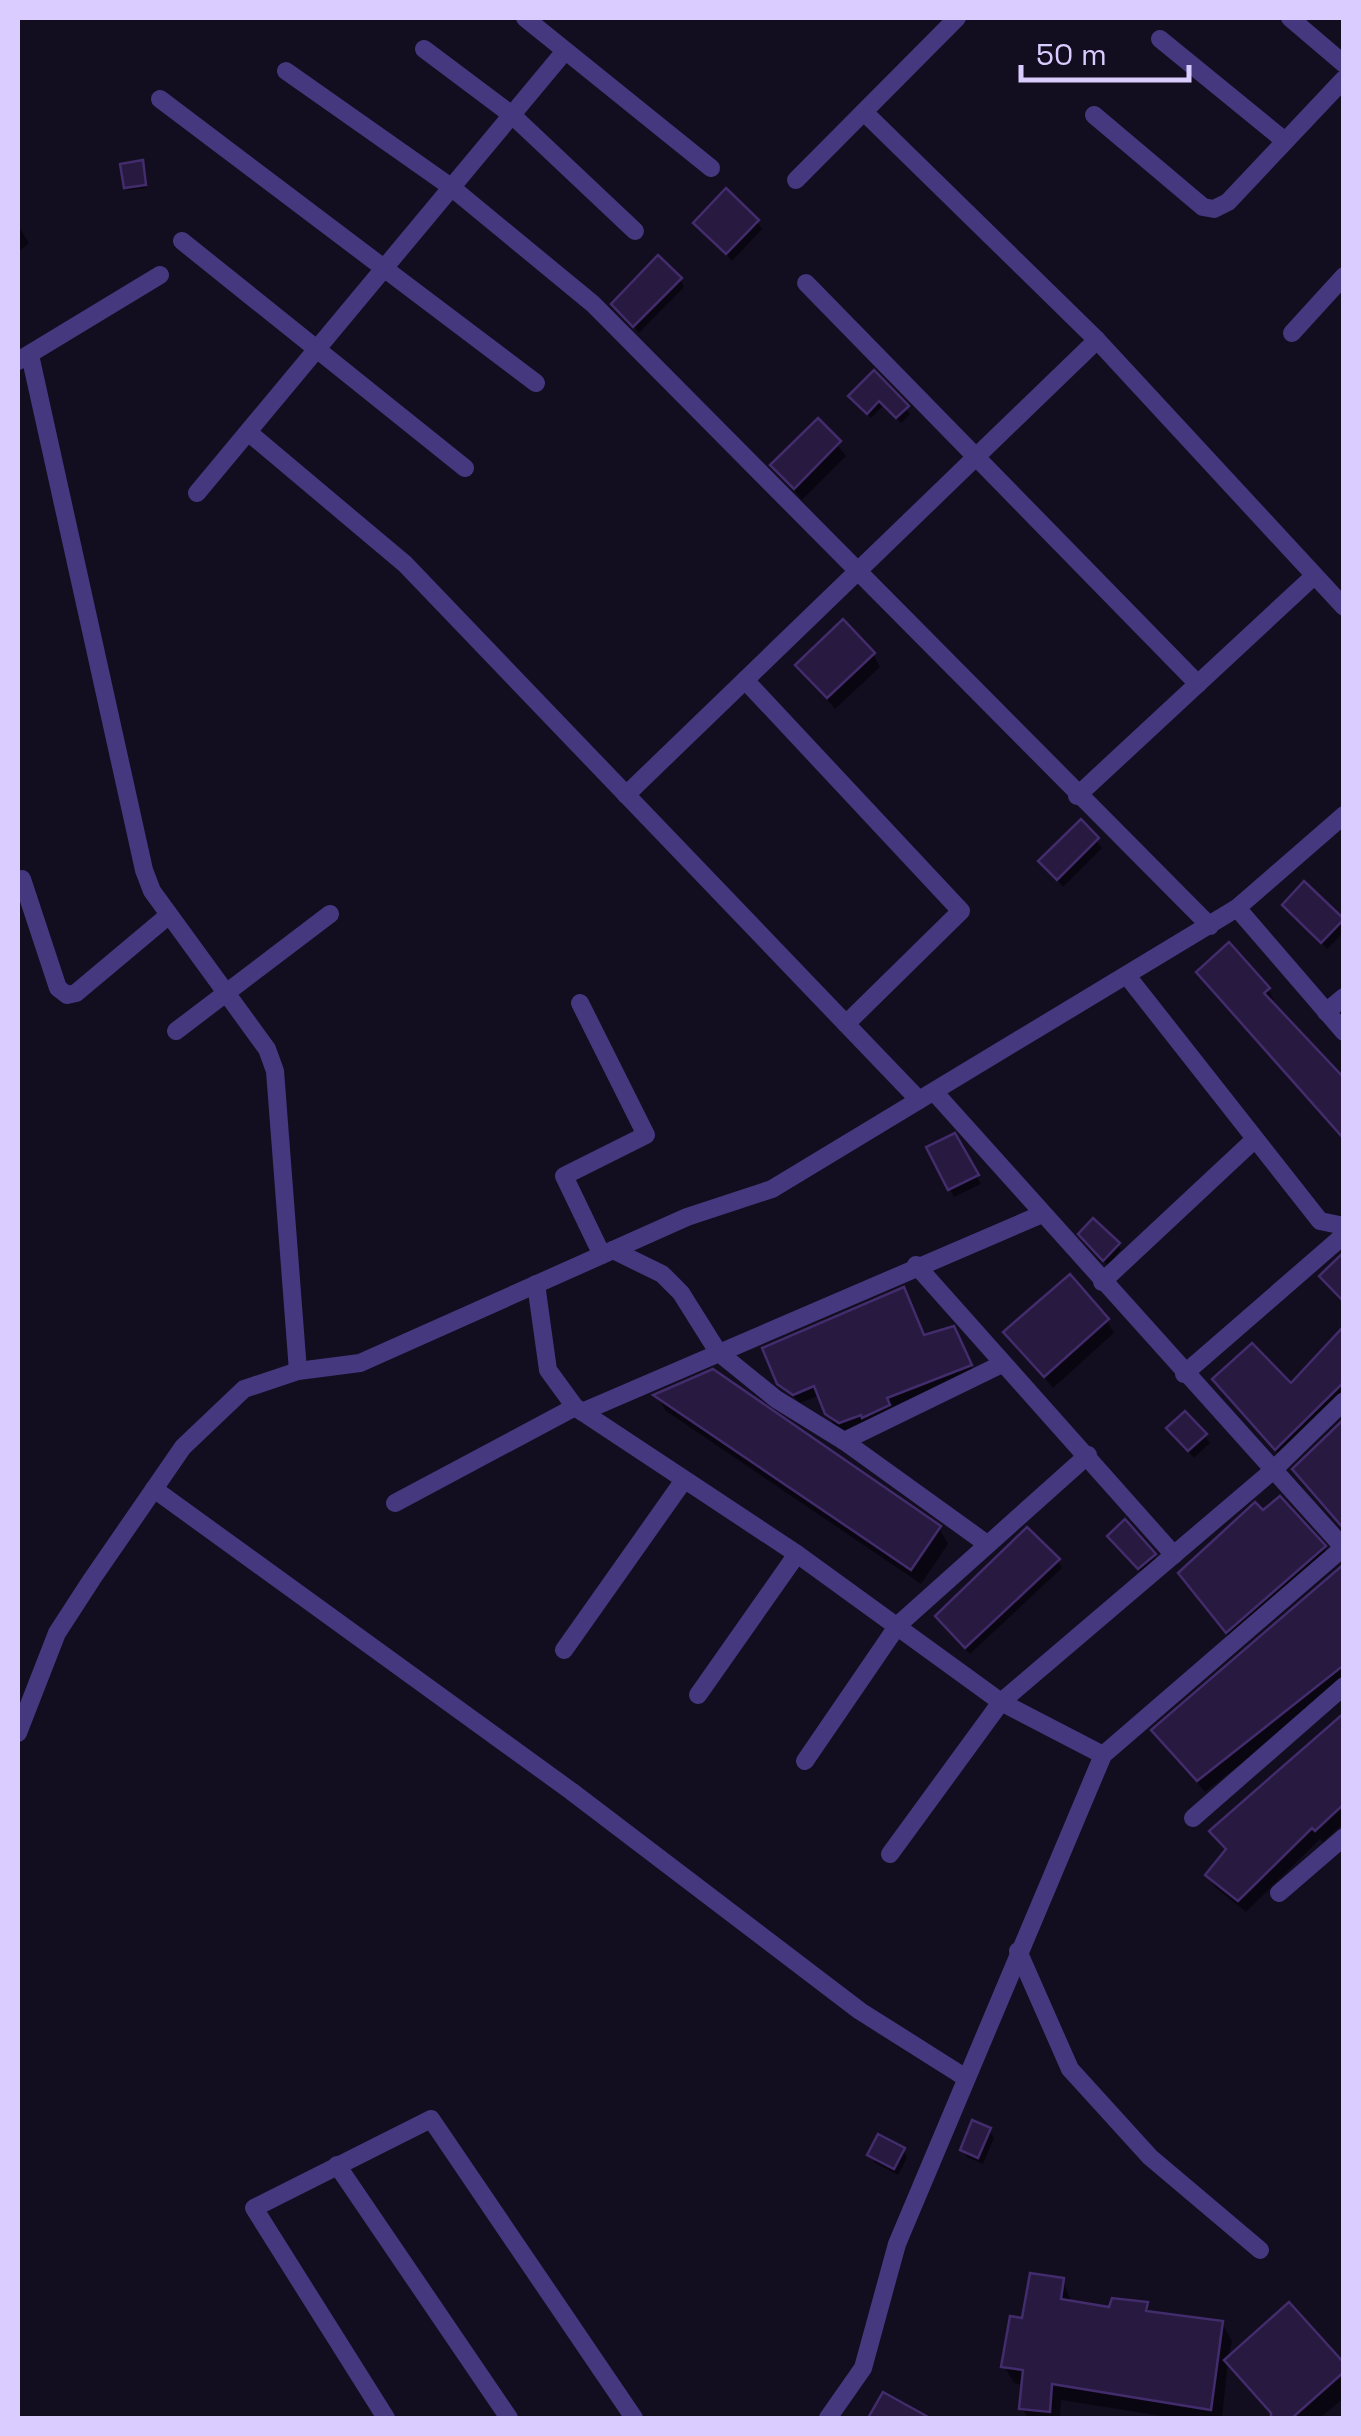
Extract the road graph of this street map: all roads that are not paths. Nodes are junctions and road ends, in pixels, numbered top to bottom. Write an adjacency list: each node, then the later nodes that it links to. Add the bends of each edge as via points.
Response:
1 (526, 18): 6 (street)
2 (958, 18): 11 (street)
3 (1290, 18): 7 (street)
4 (1160, 39): 14 (street)
5 (424, 49): 12 (street)
6 (565, 52): 12 (street); 15 (street)
7 (1344, 64)
8 (286, 71): 17 (street)
9 (1344, 79): 14 (street)
10 (160, 100): 20 (street)
11 (864, 112): 16 (street); 25 (street)
12 (512, 115): 17 (street); 18 (street)
13 (1094, 115): 14 (street, via 1214,209)
14 (1286, 141)
15 (710, 168)
16 (796, 180)
17 (452, 188): 20 (street); 33 (street, via 593,304)
18 (635, 230)
19 (182, 241): 26 (street)
20 (386, 266): 26 (street); 28 (street)
21 (160, 276): 27 (street)
22 (1344, 276): 24 (street)
23 (806, 284): 30 (street)
24 (1292, 332)
25 (1097, 340): 30 (street); 34 (street)
26 (316, 350): 29 (street); 31 (street)
27 (24, 358): 43 (street, via 144,870)
28 (536, 383)
29 (248, 432): 32 (street); 38 (street, via 405,564)
30 (978, 456): 33 (street); 37 (street)
31 (466, 468)
32 (197, 493)
33 (858, 572): 36 (street); 39 (street)
34 (1314, 576): 35 (street); 37 (street)
35 (1344, 608)
36 (744, 680): 38 (street); 51 (street, via 961,911)
37 (1198, 684): 39 (street)
38 (626, 795): 51 (street)
39 (1077, 796): 45 (street)
40 (1344, 815): 42 (street)
41 (22, 879): 43 (street, via 58,988 67,995)
42 (1237, 908): 45 (street); 50 (street)
43 (169, 914): 47 (street)
44 (330, 914): 47 (street)
45 (1210, 926): 46 (street)
46 (1128, 977): 54 (street); 55 (street)
47 (227, 994): 52 (street); 65 (street, via 267,1049 279,1091)
48 (1344, 996): 50 (street)
49 (580, 1003): 59 (street, via 646,1135 564,1176)
50 (1326, 1012): 53 (street)
51 (846, 1024): 54 (street)
52 (176, 1031)
53 (1344, 1032)
54 (927, 1097): 56 (street); 59 (street, via 772,1189 687,1216)
55 (1254, 1140): 57 (street, via 1320,1222); 61 (street)
56 (1040, 1215): 60 (street); 61 (street)
57 (1344, 1226)
58 (1344, 1235): 66 (street)
59 (607, 1252): 62 (street); 63 (street, via 662,1274)
60 (916, 1265): 63 (street); 64 (street)
61 (1102, 1282): 66 (street)
62 (536, 1284): 65 (street, via 360,1363); 68 (street, via 548,1370)
63 (718, 1352): 68 (street); 69 (street)
64 (1002, 1364): 69 (street); 70 (street)
65 (298, 1371): 73 (street, via 244,1389 183,1446)
66 (1184, 1374): 71 (street)
67 (1344, 1401): 71 (street)
68 (579, 1409): 72 (street); 74 (street)
69 (844, 1441): 75 (street)
70 (1088, 1455): 75 (street); 78 (street)
71 (1271, 1472): 76 (street); 78 (street)
72 (684, 1480): 77 (street); 80 (street)
73 (154, 1489): 84 (street, via 57,1633); 92 (street, via 571,1791 860,2011)
74 (395, 1503)
75 (987, 1544): 79 (street)
76 (1343, 1547): 85 (street)
77 (797, 1554): 79 (street); 82 (street)
78 (1174, 1554): 83 (street)
79 (898, 1625): 83 (street); 86 (street)
80 (564, 1650)
81 (1344, 1686): 87 (street)
82 (698, 1695)
83 (1001, 1702): 85 (street); 89 (street)
84 (18, 1733)
85 (1103, 1755): 91 (street)
86 (805, 1761)
87 (1193, 1818)
88 (1344, 1836): 90 (street)
89 (890, 1854)
90 (1279, 1893)
91 (1018, 1951): 92 (street); 94 (street, via 1070,2068 1150,2156)
92 (966, 2078): 98 (street, via 897,2244 863,2368)
93 (337, 2165): 95 (street, via 254,2208); 96 (street); 97 (street, via 431,2118)
94 (1260, 2250)
95 (386, 2418)
96 (510, 2418)
97 (634, 2418)
98 (828, 2418)

